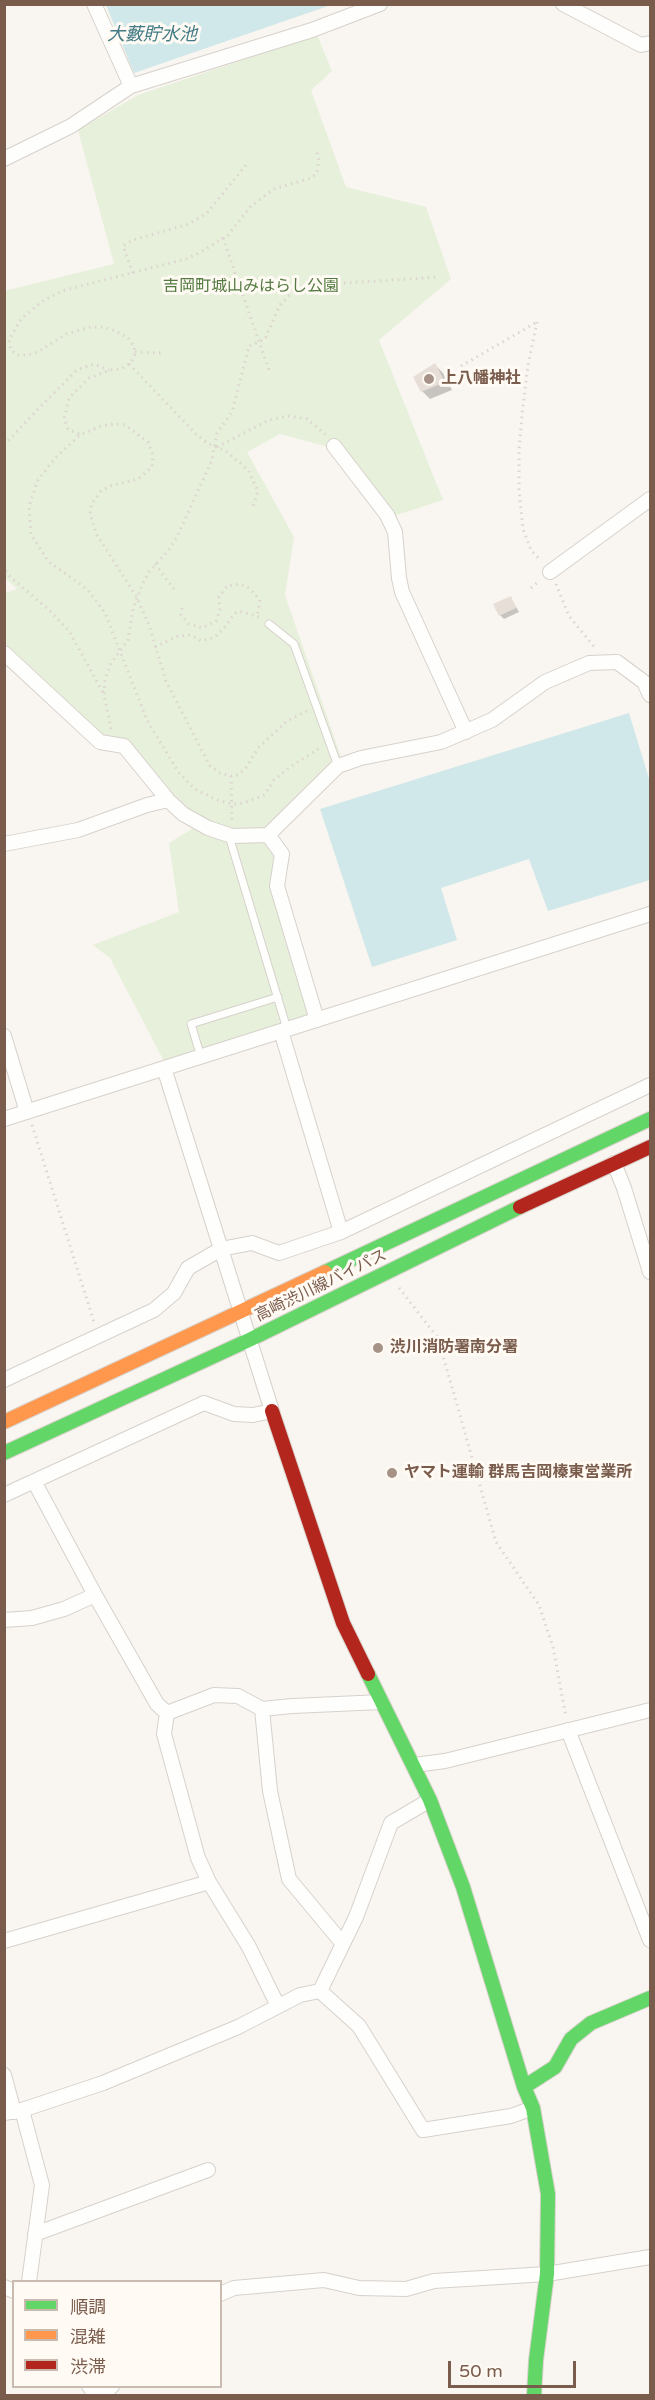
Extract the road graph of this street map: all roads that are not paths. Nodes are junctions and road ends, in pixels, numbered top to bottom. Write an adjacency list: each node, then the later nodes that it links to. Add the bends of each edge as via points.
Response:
1 (94, 4): 5 (street)
2 (380, 4): 5 (street, via 312,30)
3 (563, 4): 4 (street, via 641,45)
4 (651, 43)
5 (130, 86): 6 (street, via 71,126)
6 (4, 159)
7 (334, 446): 13 (street, via 387,515 395,532 402,592)
8 (651, 499): 9 (street)
9 (550, 572)
10 (269, 624): 14 (lane, via 294,644)
11 (4, 653): 15 (street, via 100,742 124,746)
12 (651, 695): 13 (street, via 644,682 615,662 589,663 545,681 492,720)
13 (466, 732): 14 (street, via 441,742)
14 (338, 766): 17 (street)
15 (168, 800): 16 (street, via 183,814); 18 (street, via 78,830)
16 (230, 835): 17 (street); 20 (lane)
17 (268, 835): 21 (street, via 282,854 277,886)
18 (4, 844)
19 (651, 914): 21 (street)
20 (278, 997): 22 (lane); 24 (lane, via 191,1023)
21 (317, 1020): 22 (street)
22 (284, 1030): 24 (street); 32 (street)
23 (4, 1036): 27 (street)
24 (201, 1057): 25 (street)
25 (164, 1068): 27 (street); 33 (street)
26 (651, 1085): 32 (street)
27 (27, 1112): 28 (street)
28 (4, 1119)
29 (651, 1119): 35 (main road, 高崎渋川線バイパス)
30 (651, 1148): 31 (main road, 高崎渋川線バイパス)
31 (614, 1163): 34 (street); 36 (main road, 高崎渋川線バイパス)
32 (341, 1232): 33 (street, via 279,1253 252,1243)
33 (221, 1249): 35 (street); 37 (street, via 188,1268 174,1293 154,1310)
34 (651, 1272)
35 (239, 1310): 36 (street); 39 (main road, 高崎渋川線バイパス)
36 (249, 1340): 38 (street); 40 (main road, 高崎渋川線バイパス)
37 (4, 1380)
38 (272, 1412): 41 (street, via 234,1414 204,1403); 45 (main road, via 343,1623)
39 (4, 1422)
40 (4, 1453)
41 (35, 1483): 42 (street); 43 (street)
42 (4, 1496)
43 (95, 1595): 44 (street, via 32,1618); 48 (street, via 157,1704)
44 (4, 1620)
45 (382, 1702): 46 (street); 50 (main road)
46 (262, 1709): 48 (street, via 238,1696 214,1695); 55 (street, via 270,1791 289,1880)
47 (651, 1710): 49 (street)
48 (167, 1713): 52 (street, via 164,1734 198,1858)
49 (568, 1730): 50 (street, via 446,1761); 53 (street)
50 (414, 1765): 51 (main road)
51 (430, 1800): 55 (street, via 391,1823); 60 (main road, via 463,1887)
52 (209, 1882): 54 (street); 58 (street, via 249,1947)
53 (651, 1940)
54 (4, 1941)
55 (343, 1944): 56 (street)
56 (320, 1991): 58 (street); 61 (street, via 359,2026 423,2130 511,2116)
57 (651, 1998): 60 (main road, via 591,2023 571,2039 555,2067)
58 (278, 2006): 62 (street, via 238,2027 104,2083)
59 (4, 2075): 62 (street)
60 (524, 2087): 61 (main road)
61 (533, 2108): 66 (main road, via 548,2194)
62 (13, 2112): 64 (street, via 42,2185)
63 (208, 2170): 64 (street)
64 (35, 2234): 67 (street)
65 (651, 2257): 66 (street)
66 (547, 2274): 68 (street, via 434,2281 406,2289 360,2288 324,2280 234,2288); 69 (main road)
67 (29, 2280)
68 (222, 2293)
69 (534, 2396)

